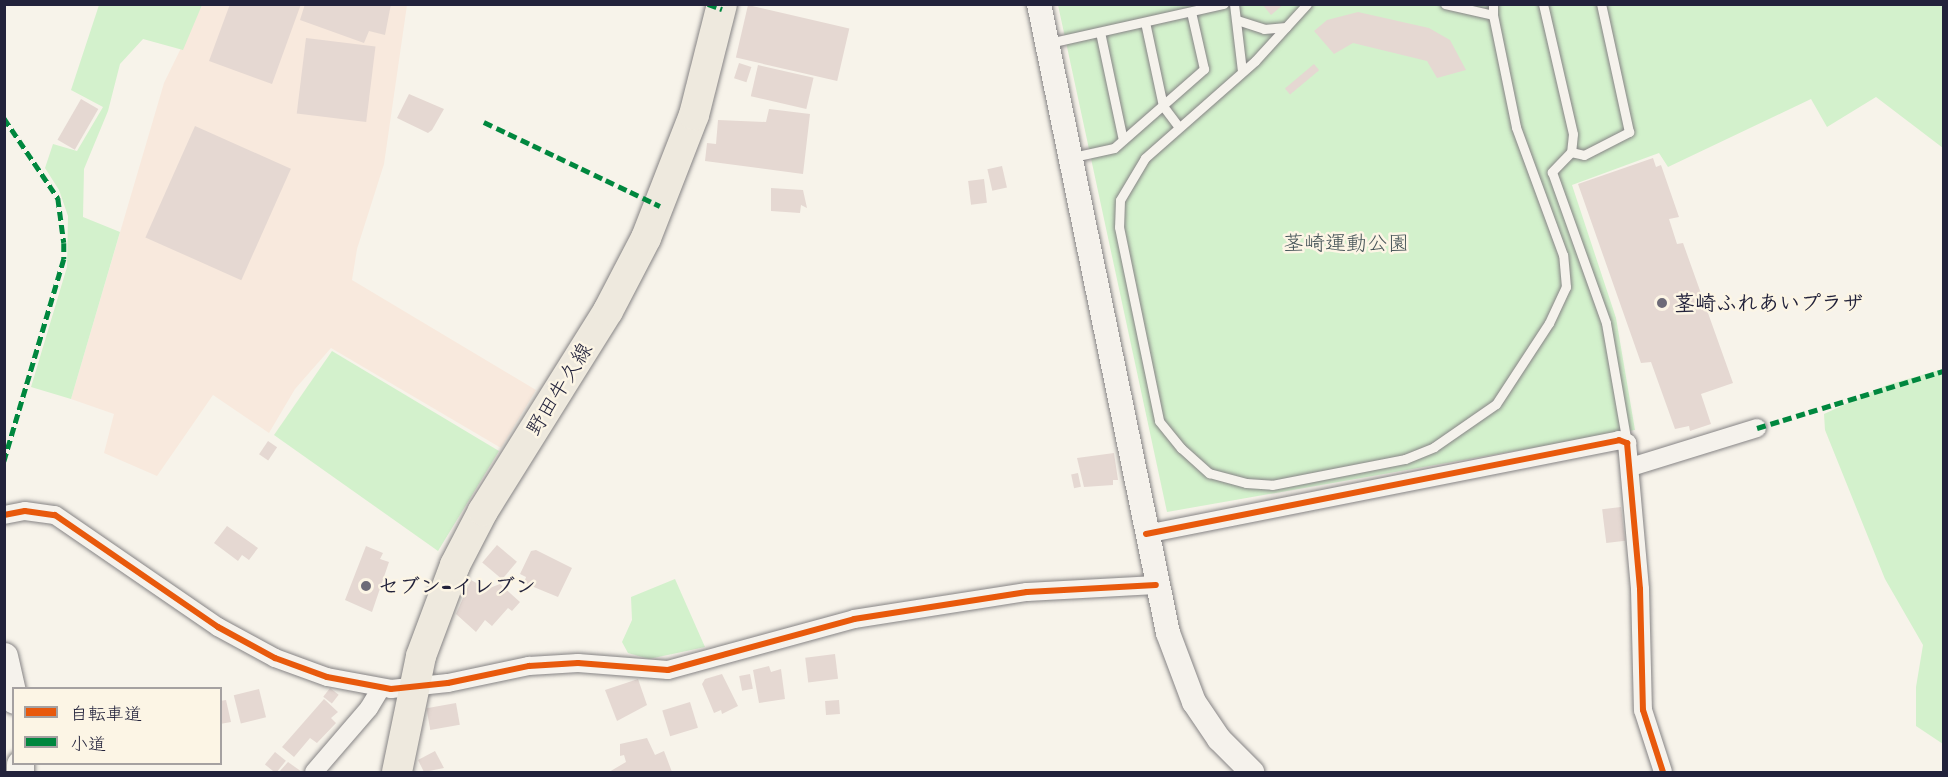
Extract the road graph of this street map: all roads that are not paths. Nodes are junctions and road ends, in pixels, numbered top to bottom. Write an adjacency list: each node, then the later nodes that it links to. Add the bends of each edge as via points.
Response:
1 (722, 4): 30 (main road, 野田牛久線, via 694,116 646,238 608,310 483,511 455,565)
2 (1039, 4): 15 (street)
3 (1224, 4): 10 (lane)
4 (1234, 4): 11 (lane)
5 (1307, 4): 13 (lane)
6 (1445, 4): 9 (lane)
7 (1543, 4): 20 (lane, via 1573,134)
8 (1601, 4): 20 (lane, via 1629,132 1584,155)
9 (1493, 10): 18 (lane, via 1516,127 1563,255 1566,287 1550,323 1496,404 1434,447 1405,459 1272,485 1246,483 1209,473 1159,421 1119,227 1120,200 1144,158)
10 (1191, 12): 12 (lane); 17 (lane, via 1204,69)
11 (1237, 20): 13 (lane, via 1264,30); 16 (lane)
12 (1145, 22): 14 (lane); 17 (lane)
13 (1286, 27): 16 (lane)
14 (1100, 32): 15 (lane); 19 (lane)
15 (1047, 44): 21 (street)
16 (1242, 71): 18 (lane)
17 (1163, 106): 18 (lane); 19 (lane)
18 (1179, 127)
19 (1123, 140): 21 (lane, via 1114,148)
20 (1571, 152): 23 (lane, via 1552,172 1606,323)
21 (1070, 157): 26 (street)
22 (1757, 428): 24 (street)
23 (1627, 443): 24 (street); 26 (street, via 1619,440)
24 (1631, 467): 35 (street, via 1643,710)
25 (4, 515): 29 (street, via 25,511 55,515 218,627 275,658 327,677)
26 (1146, 534): 27 (street)
27 (1156, 585): 30 (street, via 1027,592 865,617 668,670 578,663 529,666); 34 (street, via 1180,672 1194,702 1219,739)
28 (4, 656): 31 (main road)
29 (381, 688): 30 (street); 32 (street, via 369,708)
30 (412, 689): 33 (main road, 野田牛久線)
31 (12, 691)
32 (314, 772)
33 (397, 772)
34 (1252, 772)
35 (1663, 772)

